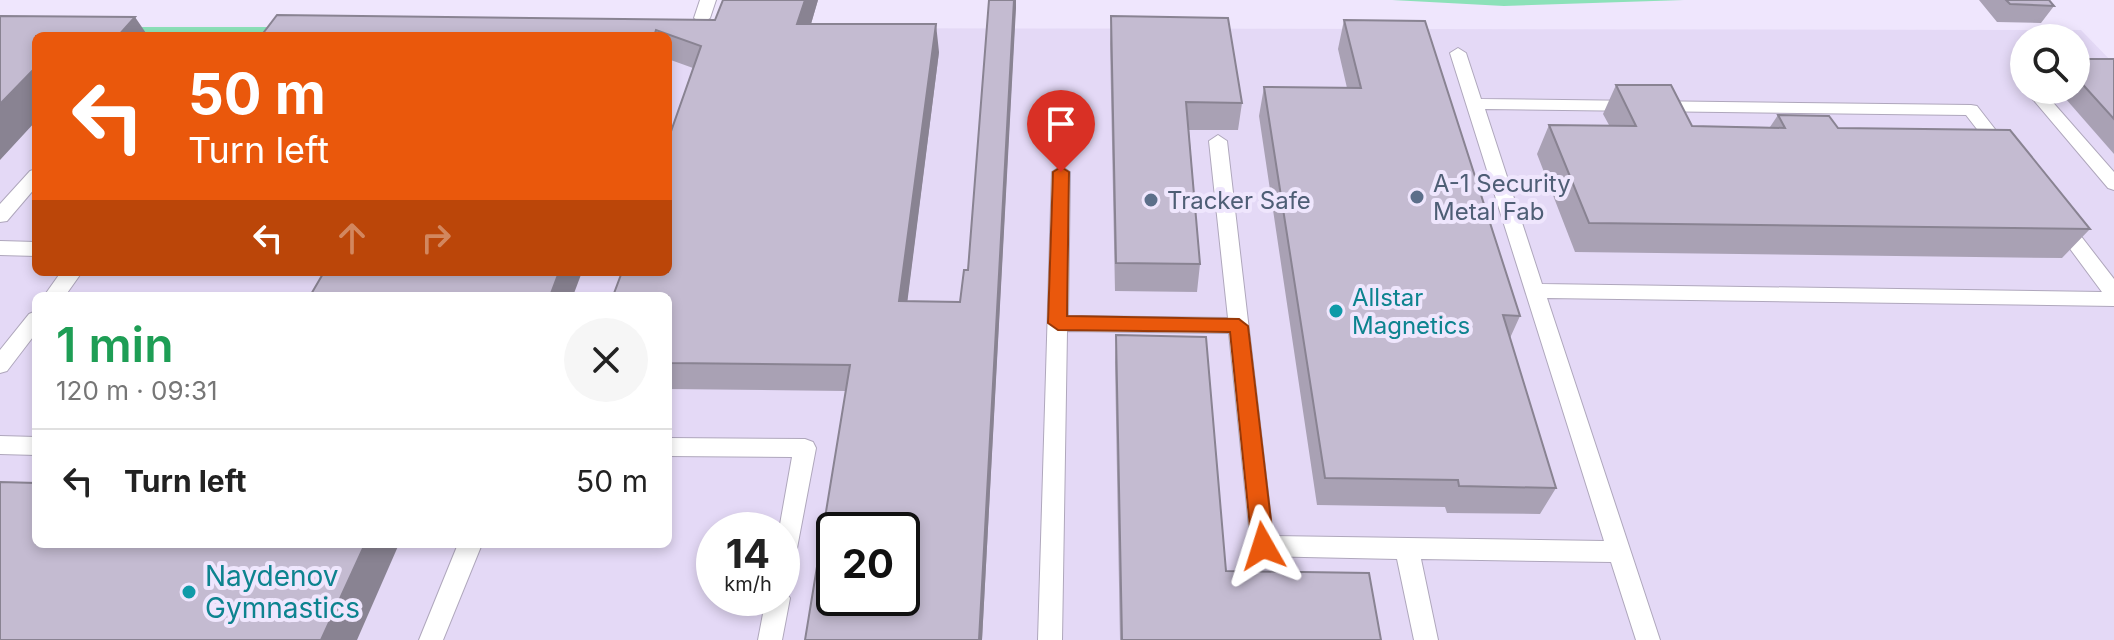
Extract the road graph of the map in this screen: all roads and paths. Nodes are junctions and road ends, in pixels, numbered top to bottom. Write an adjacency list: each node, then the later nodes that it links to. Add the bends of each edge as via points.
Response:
1 (708, 0): 2 (lane)
2 (702, 18)
3 (1458, 53): 4 (lane)
4 (1474, 104): 7 (lane, via 1971,110); 15 (lane)
5 (2045, 104): 10 (lane)
6 (1218, 141): 20 (lane)
7 (2019, 171)
8 (1061, 172): 18 (lane)
9 (32, 180): 12 (lane)
10 (2114, 184)
11 (2047, 207): 16 (lane)
12 (0, 216)
13 (0, 248): 14 (lane)
14 (32, 249)
15 (1535, 291): 17 (lane); 28 (lane)
16 (2114, 293)
17 (2114, 299)
18 (1058, 323): 20 (lane); 32 (lane)
19 (32, 324): 21 (lane)
20 (1239, 326): 27 (lane, via 1263,546)
21 (0, 365)
22 (0, 445): 23 (lane)
23 (32, 446)
24 (672, 447): 25 (lane, via 805,448)
25 (794, 512)
26 (468, 548): 30 (lane)
27 (1407, 549): 28 (lane); 33 (lane)
28 (1619, 552): 34 (lane)
29 (775, 616): 31 (lane)
30 (431, 640)
31 (770, 640)
32 (1050, 640)
33 (1426, 640)
34 (1648, 640)

